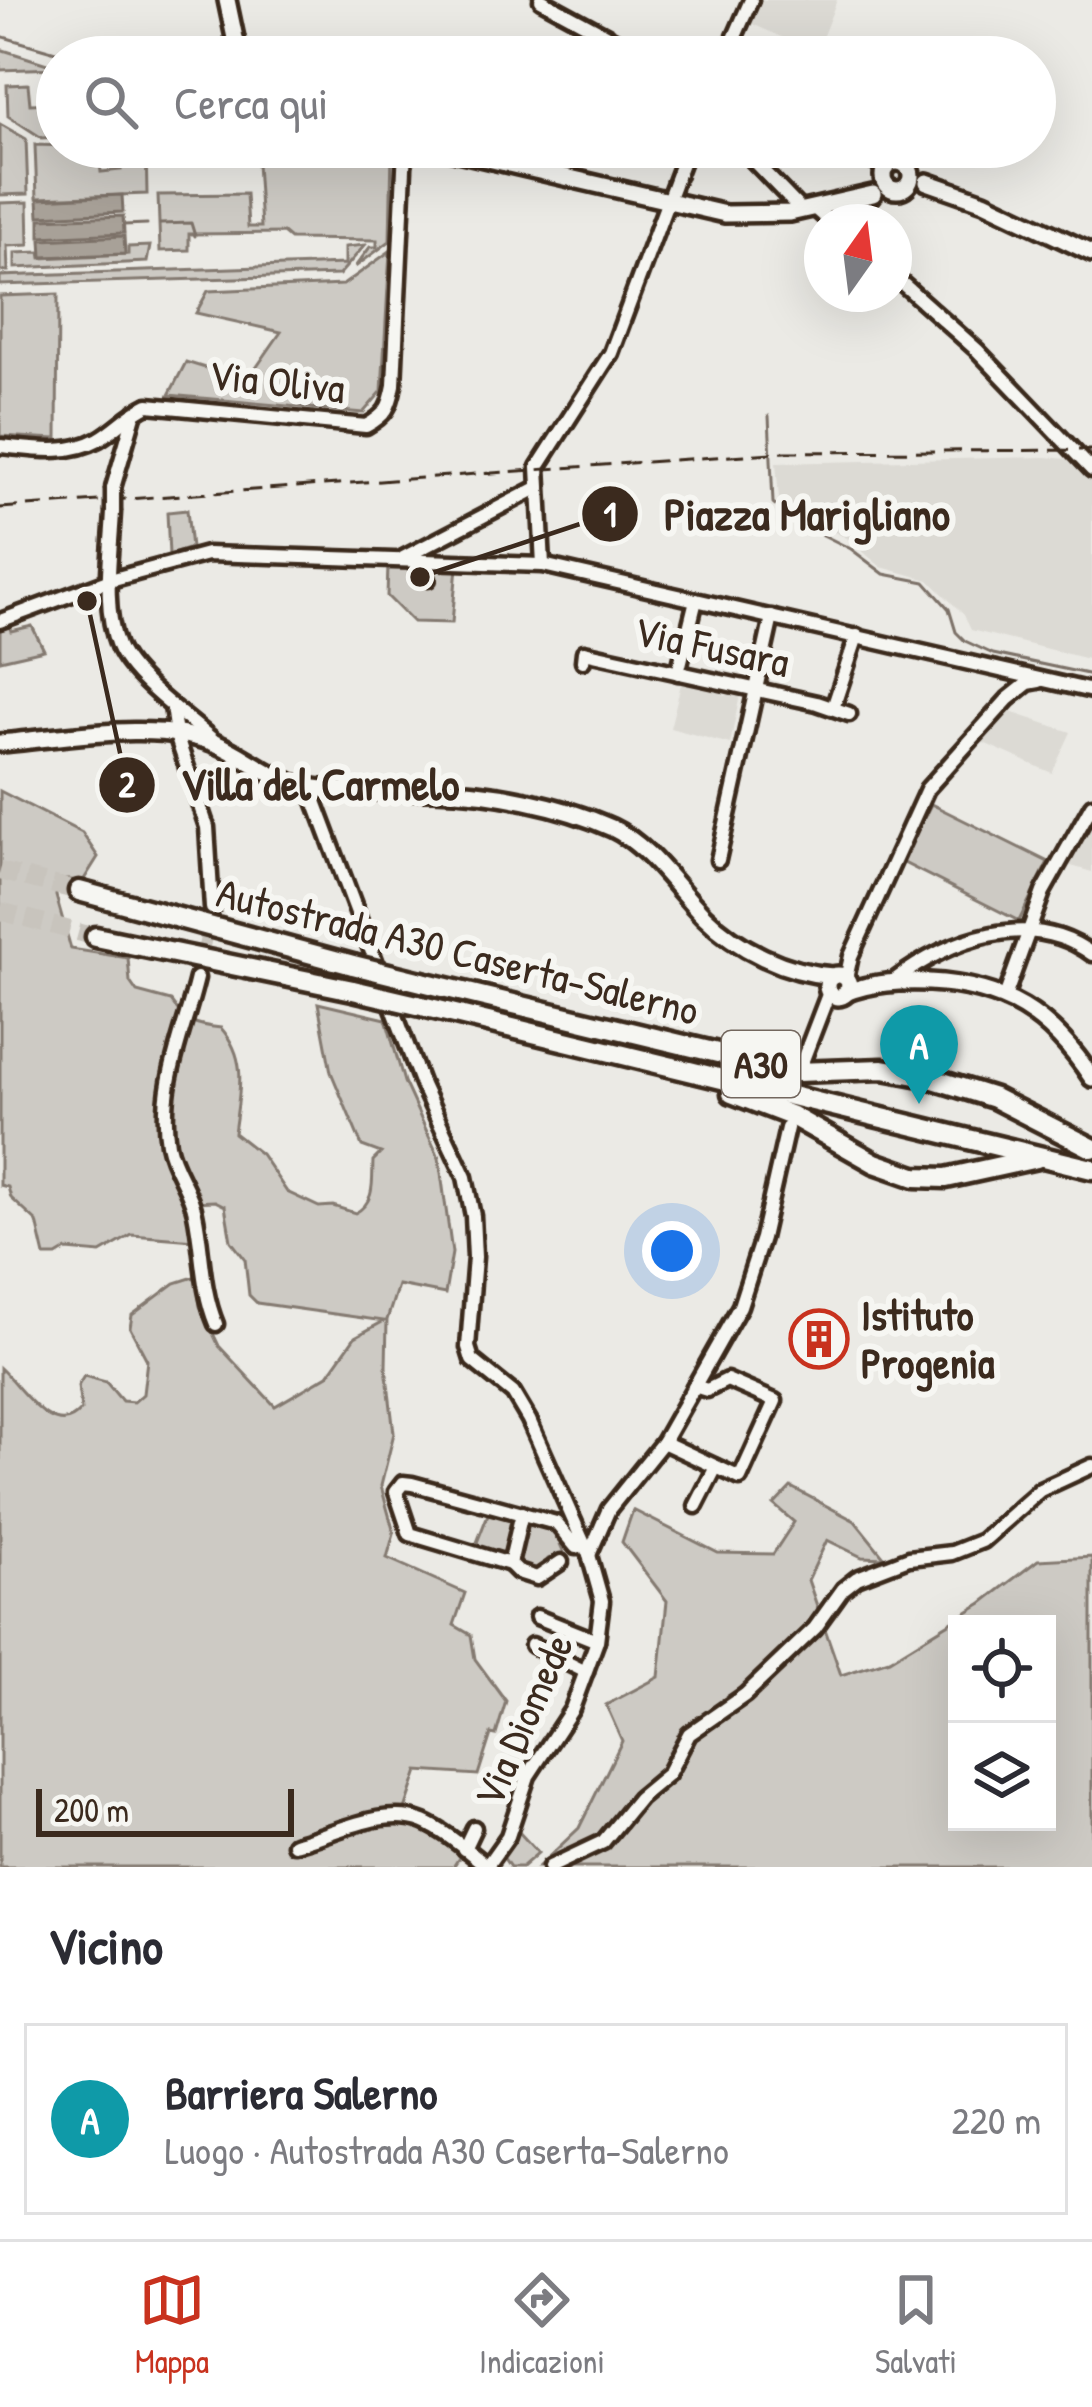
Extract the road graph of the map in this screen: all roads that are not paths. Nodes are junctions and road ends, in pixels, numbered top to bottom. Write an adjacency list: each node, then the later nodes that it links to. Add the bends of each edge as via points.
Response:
1 (227, 0): 4 (main road)
2 (541, 0): 5 (street)
3 (751, 0): 6 (street)
4 (234, 36)
5 (607, 36)
6 (735, 36)
7 (404, 168): 18 (street, Via Oliva, via 390,408 366,426 163,405)
8 (525, 168): 12 (main road)
9 (679, 168): 12 (street)
10 (763, 168): 14 (street)
11 (898, 172): 13 (main road, via 873,194); 16 (main road)
12 (665, 201): 15 (main road, via 756,216); 21 (street, via 611,353 545,453)
13 (829, 204)
14 (804, 206)
15 (804, 209)
16 (1092, 253)
17 (912, 292): 20 (street)
18 (136, 410): 19 (street, via 77,448); 25 (street, bridge, via 113,488)
19 (0, 446)
20 (1092, 470)
21 (537, 488): 22 (street); 23 (street)
22 (407, 559): 23 (street); 24 (street); 25 (street, via 207,554)
23 (542, 565): 26 (street)
24 (428, 579)
25 (110, 580): 28 (street); 35 (street, via 119,649)
26 (696, 600): 27 (street); 31 (street)
27 (772, 617): 29 (street); 33 (street)
28 (0, 621)
29 (857, 636): 32 (street); 36 (street)
30 (583, 661): 31 (street, Via Fusara, via 584,652)
31 (678, 673): 33 (street, Via Fusara)
32 (1018, 676): 34 (street); 51 (street, via 1008,699 927,789)
33 (756, 689): 36 (street, Via Fusara); 43 (street)
34 (1092, 691)
35 (172, 704): 38 (street); 40 (street)
36 (833, 708): 37 (street, Via Fusara)
37 (849, 714)
38 (176, 735): 39 (main road); 40 (main road); 45 (street, via 206,827)
39 (0, 743)
40 (217, 744): 41 (main road)
41 (310, 788): 51 (main road, via 489,794 611,828 729,937); 68 (street, Via Diomede, via 465,1177 475,1257 472,1360 513,1393)
42 (1092, 805): 46 (street)
43 (718, 860)
44 (79, 891): 57 (highway, Autostrada A30 Caserta-Salerno / A30, bridge, via 796,1072 883,1069 944,1081 994,1097)
45 (212, 908)
46 (1027, 929): 48 (street, via 1049,931); 50 (street, via 941,952); 52 (street)
47 (96, 937): 53 (highway, Autostrada A30 Caserta-Salerno / A30, bridge)
48 (1092, 954)
49 (197, 978): 60 (street, via 164,1113 194,1208)
50 (892, 982): 51 (main road); 52 (main road, via 959,984)
51 (840, 985): 54 (street)
52 (1005, 997): 55 (main road, via 1045,1021)
53 (626, 1056): 58 (highway, Autostrada A30 Caserta-Salerno / A30); 58 (highway, via 773,1108 907,1175 946,1178)
54 (802, 1064)
55 (1092, 1078)
56 (787, 1128): 61 (street, via 748,1284)
57 (1092, 1148)
58 (1040, 1157): 59 (highway, Autostrada A30 Caserta-Salerno / A30)
59 (1092, 1169)
60 (216, 1324)
61 (694, 1386): 62 (street); 64 (street, via 707,1390 727,1380 775,1401 740,1478)
62 (663, 1442): 64 (street); 66 (street)
63 (1092, 1466): 80 (street, via 1040,1490 982,1541 908,1558 843,1588 815,1628 745,1695 689,1733 668,1774 602,1842)
64 (716, 1467): 65 (street)
65 (696, 1506)
66 (609, 1510): 68 (street); 69 (street)
67 (522, 1513): 69 (street, via 556,1523); 71 (street); 71 (street, via 412,1484 396,1492 410,1534)
68 (576, 1525): 69 (street, Via Diomede)
69 (587, 1550): 73 (street, Via Diomede, via 602,1600)
70 (561, 1562): 71 (street, via 537,1578)
71 (510, 1564)
72 (537, 1618): 73 (street)
73 (597, 1640): 75 (street, Via Diomede)
74 (532, 1645): 75 (street)
75 (586, 1672): 79 (street, Via Diomede)
76 (474, 1828): 78 (street)
77 (294, 1844): 78 (street, via 407,1817)
78 (464, 1849): 79 (street)
79 (486, 1866)
80 (550, 1867)

